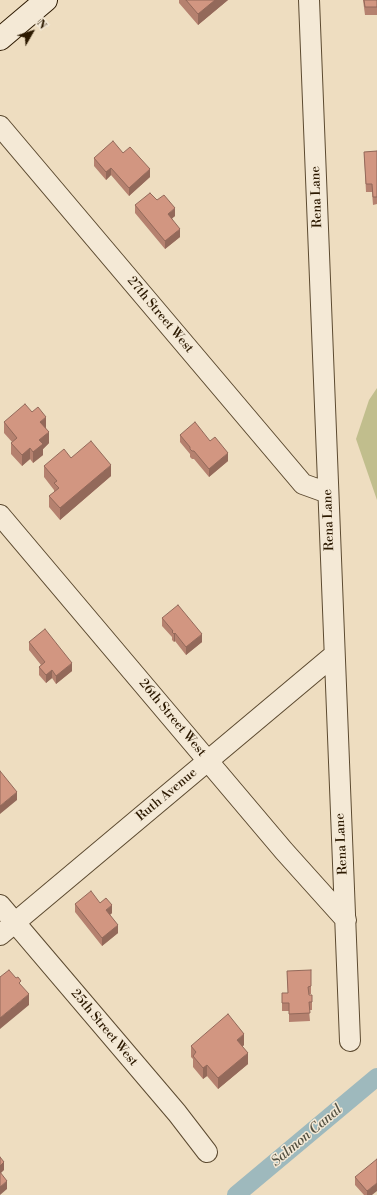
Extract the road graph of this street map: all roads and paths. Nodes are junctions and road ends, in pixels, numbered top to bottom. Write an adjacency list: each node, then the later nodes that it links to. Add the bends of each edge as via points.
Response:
1 (46, 0): 3 (street)
2 (309, 0): 5 (street, Rena Lane)
3 (0, 39)
4 (0, 126): 5 (street, 27th Street West, via 303,484)
5 (328, 493): 7 (street, Rena Lane)
6 (0, 515): 8 (street, 26th Street West)
7 (334, 655): 8 (street, Ruth Avenue); 10 (street, Rena Lane)
8 (207, 760): 10 (street, 26th Street West); 11 (street, Ruth Avenue)
9 (0, 905): 11 (street, 25th Street West)
10 (346, 920): 13 (street, Rena Lane)
11 (15, 923): 12 (street, Ruth Avenue); 14 (street, 25th Street West)
12 (0, 935)
13 (350, 1041)
14 (208, 1152)

